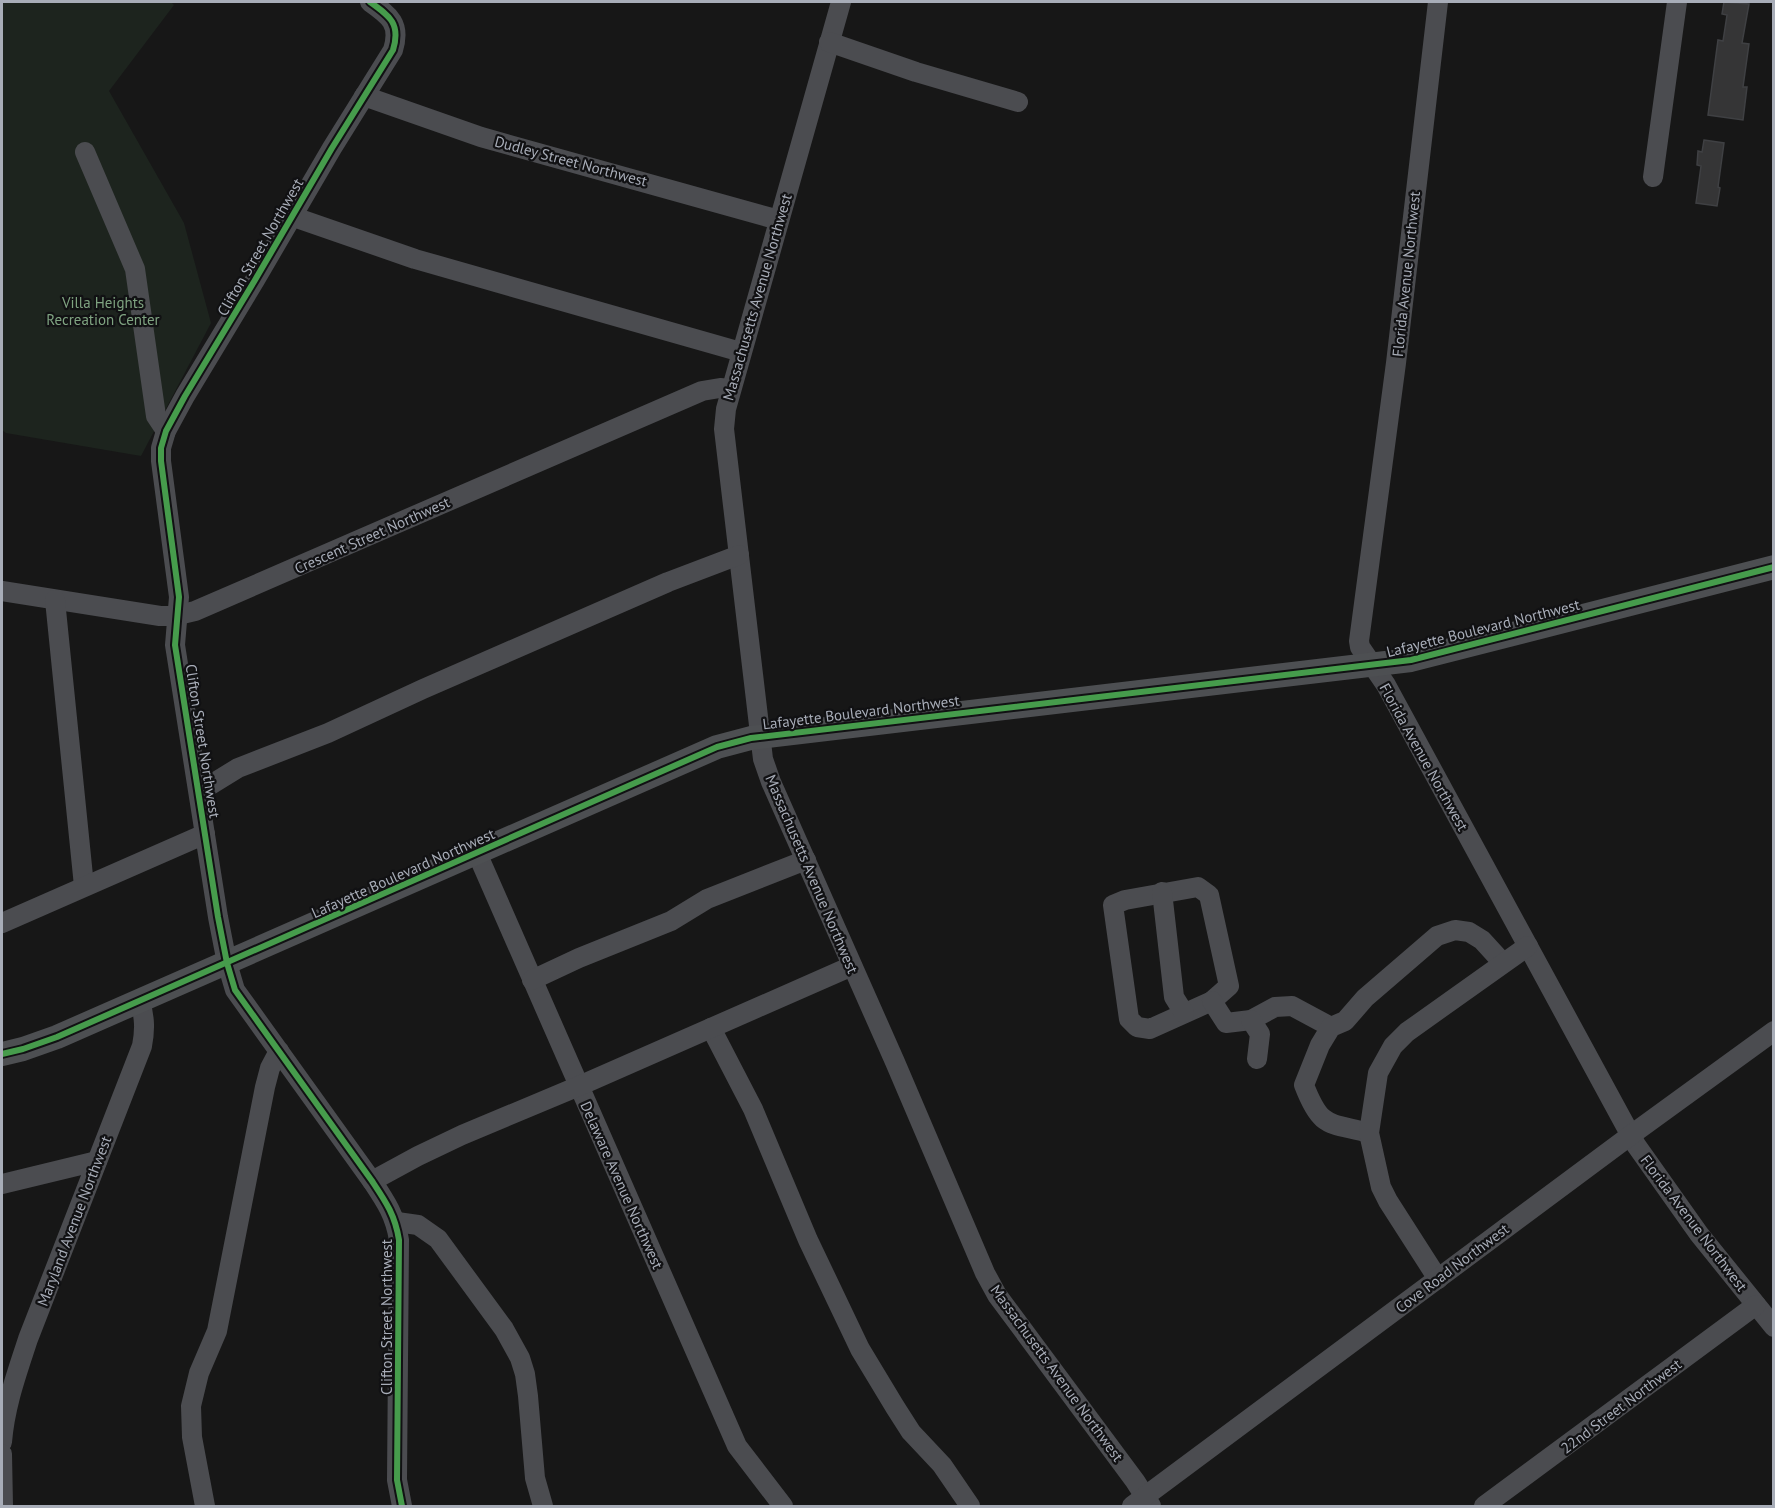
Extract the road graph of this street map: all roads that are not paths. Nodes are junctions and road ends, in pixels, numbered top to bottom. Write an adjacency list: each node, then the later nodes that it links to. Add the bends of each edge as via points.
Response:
1 (370, 2): 6 (street, Clifton Street Northwest, via 392,20 396,40)
2 (841, 2): 5 (street, Massachusetts Avenue Northwest)
3 (1438, 2): 20 (street, Florida Avenue Northwest, via 1359,641)
4 (1677, 2): 9 (street)
5 (829, 42): 7 (street); 11 (street, Massachusetts Avenue Northwest)
6 (364, 96): 10 (street, Clifton Street Northwest); 11 (street, Dudley Street Northwest, via 481,137)
7 (1018, 102)
8 (85, 152): 14 (street, via 135,269 156,416)
9 (1653, 177)
10 (291, 216): 12 (street, via 415,260); 14 (street, Clifton Street Northwest)
11 (779, 220): 12 (street, Massachusetts Avenue Northwest)
12 (741, 352): 13 (street, Massachusetts Avenue Northwest)
13 (731, 389): 15 (street, Massachusetts Avenue Northwest, via 724,429); 19 (street, Crescent Street Northwest, via 702,391 339,550)
14 (166, 431): 19 (street, Clifton Street Northwest, via 161,462)
15 (739, 555): 21 (street, Massachusetts Avenue Northwest); 22 (street, via 668,582 328,733 238,768)
16 (1773, 567): 20 (main road, Lafayette Boulevard Northwest, via 1411,660)
17 (2, 591): 18 (street, Crescent Street Northwest)
18 (56, 600): 19 (street, Crescent Street Northwest, via 160,616); 26 (street)
19 (178, 615): 22 (street, Clifton Street Northwest, via 175,645)
20 (1372, 666): 21 (main road, Lafayette Boulevard Northwest); 29 (street, Florida Avenue Northwest)
21 (759, 736): 24 (main road, Lafayette Boulevard Northwest, via 717,747); 25 (street, Massachusetts Avenue Northwest, via 771,782)
22 (199, 792): 23 (street, Clifton Street Northwest)
23 (205, 834): 26 (street); 30 (street, Clifton Street Northwest)
24 (477, 853): 30 (main road, Lafayette Boulevard Northwest); 33 (street, Delaware Avenue Northwest)
25 (806, 860): 32 (street, Massachusetts Avenue Northwest); 33 (street, via 707,899 671,921)
26 (84, 886): 28 (street)
27 (1162, 892): 34 (street, via 1198,887 1209,895 1229,986); 36 (street, via 1174,998); 36 (street, via 1113,905 1129,1019 1137,1027 1150,1029)
28 (2, 923)
29 (1528, 946): 31 (street); 46 (street, Florida Avenue Northwest)
30 (227, 963): 35 (main road, Lafayette Boulevard Northwest); 41 (street, Clifton Street Northwest, via 235,990)
31 (1503, 963): 38 (street, via 1469,932 1455,930 1437,936 1365,998 1345,1021); 45 (street, via 1393,1046 1378,1073)
32 (852, 966): 39 (street); 57 (street, Massachusetts Avenue Northwest, via 985,1273)
33 (532, 981): 44 (street, Delaware Avenue Northwest)
34 (1212, 1001): 36 (street); 37 (street, via 1226,1023)
35 (140, 1002): 42 (main road, Lafayette Boulevard Northwest, via 57,1037); 47 (street, Maryland Avenue Northwest, via 145,1031 142,1046)
36 (1184, 1013)
37 (1251, 1020): 38 (street, via 1275,1007 1292,1006); 43 (street, via 1260,1034)
38 (1332, 1027): 45 (street, via 1304,1085 1312,1106 1328,1124)
39 (711, 1028): 44 (street); 63 (street, via 753,1109 808,1240 860,1349 906,1424 942,1465)
40 (1773, 1031): 46 (street, Cove Road Northwest)
41 (279, 1051): 48 (street, Clifton Street Northwest); 59 (street, via 265,1087 217,1330 193,1398 192,1437)
42 (2, 1054)
43 (1257, 1059)
44 (579, 1086): 48 (street, via 462,1135); 62 (street, Delaware Avenue Northwest, via 737,1446)
45 (1369, 1134): 51 (street, via 1384,1194)
46 (1631, 1135): 51 (street, Cove Road Northwest); 52 (street, Florida Avenue Northwest, via 1671,1196)
47 (97, 1161): 49 (street); 54 (street, Maryland Avenue Northwest)
48 (372, 1181): 50 (street, Clifton Street Northwest)
49 (2, 1184)
50 (397, 1222): 60 (street, Clifton Street Northwest, via 397,1480); 61 (street, via 418,1225 438,1239 504,1329 520,1358 528,1396 535,1478)
51 (1438, 1279): 57 (street, Cove Road Northwest)
52 (1756, 1305): 53 (street, Florida Avenue Northwest); 64 (street, 22nd Street Northwest)
53 (1773, 1327)
54 (6, 1382): 55 (street, Maryland Avenue Northwest)
55 (2, 1442)
56 (2, 1454): 58 (street)
57 (1143, 1503)
58 (3, 1506)
59 (205, 1506)
60 (402, 1506)
61 (543, 1506)
62 (783, 1506)
63 (970, 1506)
64 (1484, 1506)

